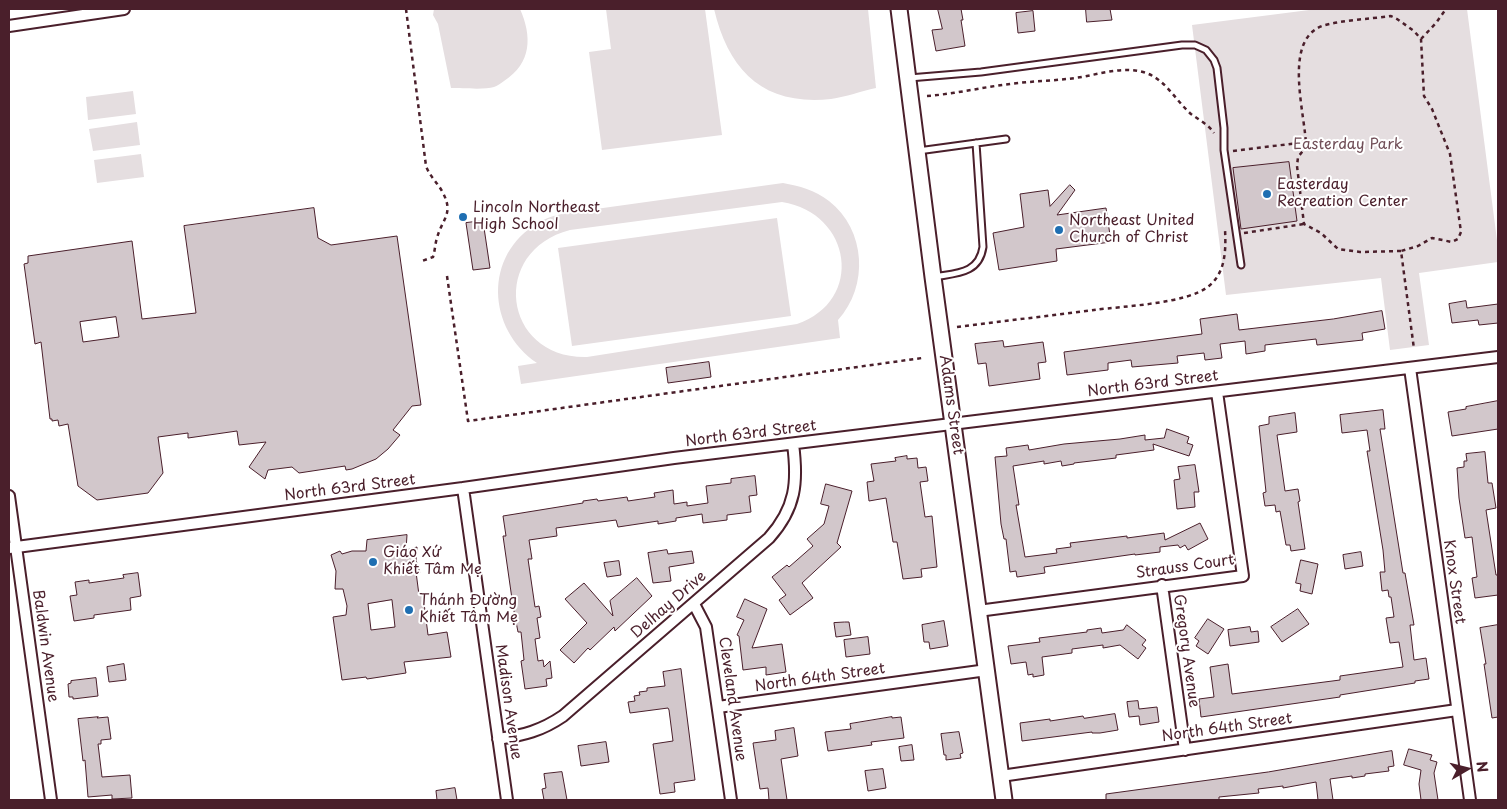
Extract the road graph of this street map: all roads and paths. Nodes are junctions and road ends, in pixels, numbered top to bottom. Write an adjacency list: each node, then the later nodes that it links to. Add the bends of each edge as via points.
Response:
1 (124, 9): 5 (street)
2 (406, 9): 19 (path, via 426,166 444,195 448,215 439,230 434,257)
3 (899, 9): 7 (main road, Adams Street)
4 (1446, 9): 6 (path)
5 (9, 26)
6 (1420, 39): 12 (path, via 1398,18 1391,16 1325,25 1311,33 1303,44 1299,62); 18 (path, via 1424,96 1450,154 1460,232 1452,242 1432,238)
7 (908, 79): 13 (main road, Adams Street); 14 (lane, via 1182,44 1195,45 1210,54 1217,68)
8 (927, 96): 10 (path, via 1117,70 1137,71 1160,80 1190,113 1211,128)
9 (1006, 139): 11 (lane)
10 (1217, 139)
11 (976, 142): 13 (lane); 22 (lane, via 982,255 973,268)
12 (1306, 142): 14 (path); 16 (path, via 1297,166)
13 (917, 151): 22 (main road, Adams Street)
14 (1224, 152): 17 (lane)
15 (1225, 223): 23 (path, via 1224,260 1220,272 1210,285 1193,295)
16 (1304, 224): 17 (path); 18 (path, via 1338,249)
17 (1236, 234): 20 (lane)
18 (1401, 251): 24 (path)
19 (422, 261)
20 (1241, 265)
21 (447, 276): 26 (path, via 468,421)
22 (933, 277): 29 (main road, Adams Street)
23 (957, 327)
24 (1414, 349)
25 (1498, 357): 27 (street, North 63rd Street)
26 (922, 358)
27 (1410, 368): 28 (street, North 63rd Street); 39 (street, Knox Street)
28 (1217, 392): 29 (street, North 63rd Street); 34 (street, Strauss Court, via 1243,576)
29 (953, 424): 30 (street, North 63rd Street); 36 (main road, Adams Street)
30 (793, 444): 31 (street, North 63rd Street); 35 (street, Delhay Drive, via 795,485 781,523 769,538)
31 (463, 488): 33 (street, North 63rd Street); 40 (street, Madison Avenue)
32 (9, 496): 33 (street, Baldwin Avenue)
33 (13, 548): 44 (street, Baldwin Avenue)
34 (1162, 586): 36 (street, Strauss Court); 41 (street, Gregory Avenue)
35 (694, 604): 38 (street, Cleveland Avenue, via 706,627); 40 (street, Delhay Drive, via 555,721 533,732)
36 (978, 611): 37 (main road, Adams Street)
37 (986, 670): 38 (street, North 64th Street); 42 (main road, Adams Street)
38 (718, 707): 46 (street, Cleveland Avenue)
39 (1457, 710): 41 (street, North 64th Street); 48 (street, Knox Street)
40 (498, 739): 45 (street, Madison Avenue)
41 (1185, 750): 42 (street, North 64th Street)
42 (1001, 776): 47 (main road, Adams Street)
43 (47, 800): 44 (street)
44 (51, 800)
45 (507, 800)
46 (731, 800)
47 (1004, 800)
48 (1470, 800)

